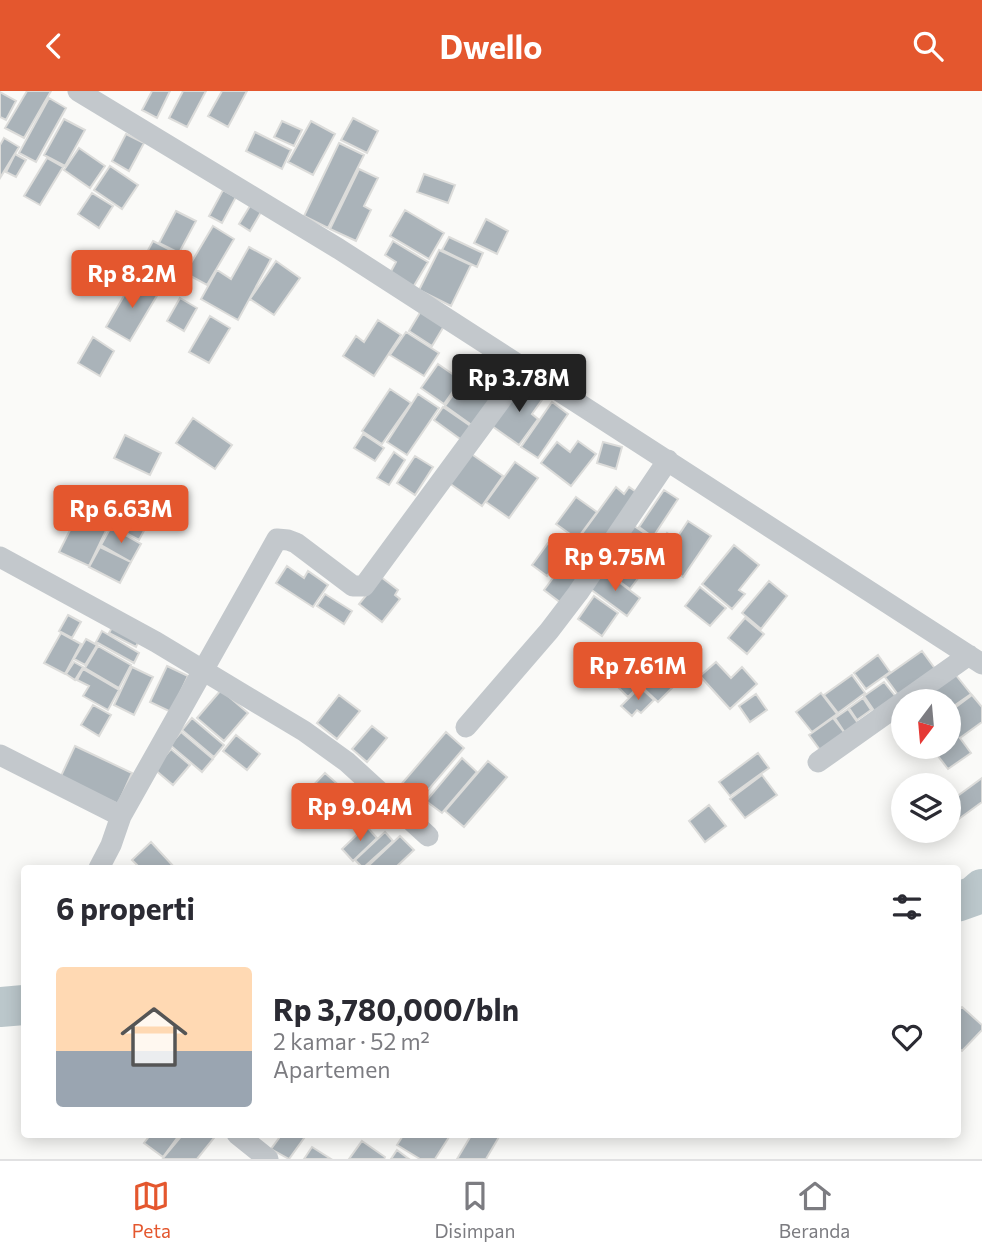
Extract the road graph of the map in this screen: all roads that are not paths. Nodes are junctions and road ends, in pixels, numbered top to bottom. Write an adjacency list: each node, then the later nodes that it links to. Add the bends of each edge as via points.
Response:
1 (78, 91): 2 (street)
2 (525, 367): 3 (street); 6 (street, via 364,586 353,586 296,543 277,539)
3 (668, 460): 5 (street); 7 (street, via 578,593)
4 (0, 557): 6 (street)
5 (975, 659): 9 (street)
6 (204, 670): 10 (street); 11 (street, via 347,762)
7 (466, 727)
8 (0, 755): 10 (street)
9 (818, 762)
10 (121, 816): 12 (street)
11 (428, 835)
12 (101, 865)
13 (242, 1138): 14 (street)
14 (268, 1159)

